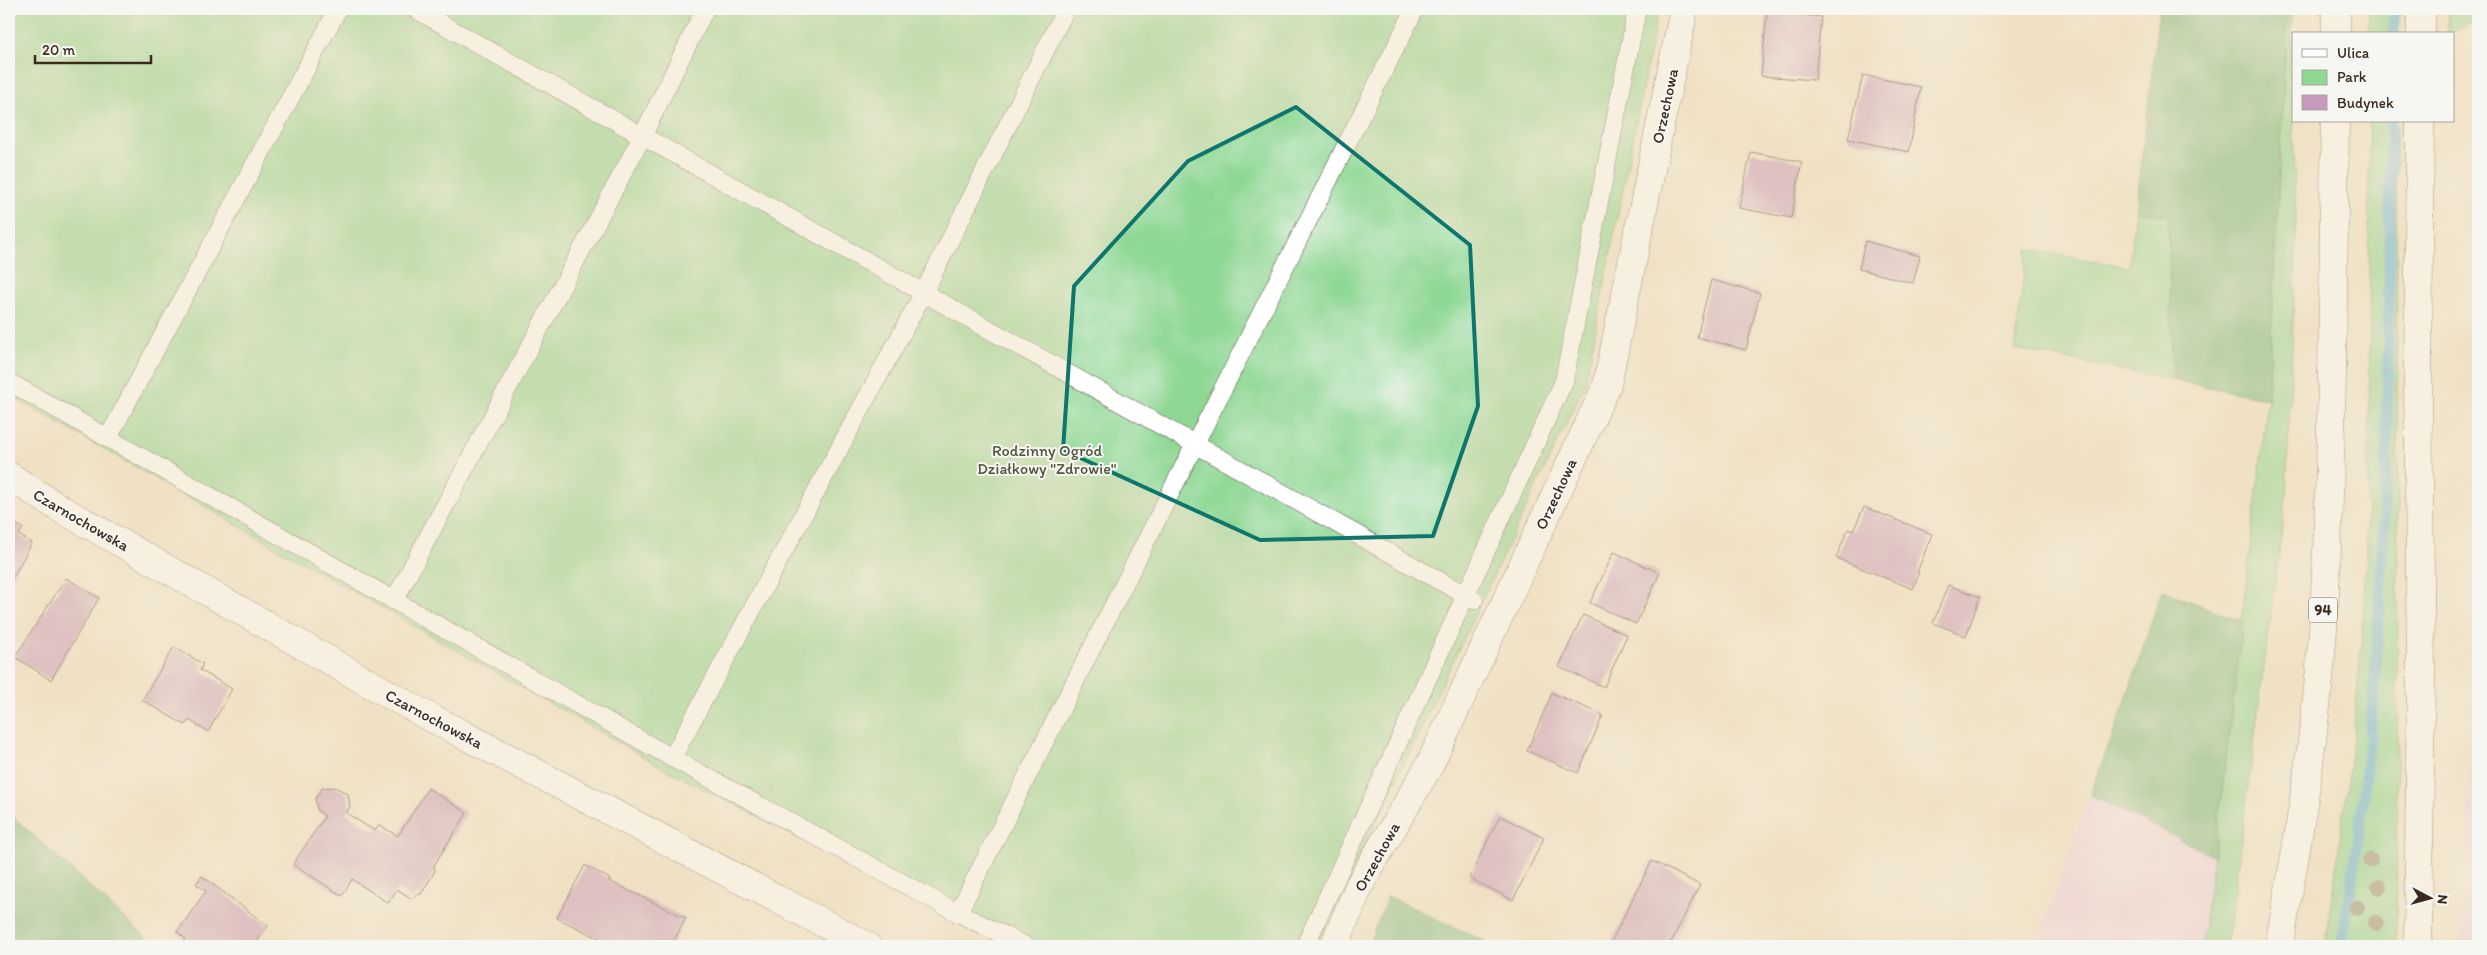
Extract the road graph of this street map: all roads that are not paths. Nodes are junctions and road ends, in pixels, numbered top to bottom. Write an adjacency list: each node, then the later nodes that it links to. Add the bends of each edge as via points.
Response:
1 (338, 9): 17 (lane)
2 (415, 9): 14 (lane)
3 (705, 9): 14 (lane)
4 (1066, 9): 15 (lane)
5 (1415, 9): 18 (lane)
6 (1637, 9): 20 (lane, via 1564,381)
7 (1684, 9): 27 (street, Orzechowa, via 1607,385 1430,764 1360,884)
8 (2336, 9): 10 (street)
9 (2421, 9): 11 (street)
10 (2336, 32)
11 (2421, 32)
12 (2335, 122): 28 (street, 94, via 2331,424 2323,631 2304,796)
13 (2420, 122): 29 (street)
14 (643, 135): 15 (lane); 21 (lane)
15 (924, 292): 18 (lane); 22 (lane)
16 (9, 382): 17 (lane)
17 (108, 438): 21 (lane)
18 (1196, 445): 20 (lane); 23 (lane)
19 (9, 476): 24 (street, Czarnochowska, via 61,509 422,713)
20 (1470, 598): 26 (lane)
21 (394, 601): 22 (lane)
22 (672, 758): 23 (lane)
23 (958, 913): 25 (lane)
24 (867, 946)
25 (1026, 946)
26 (1305, 946)
27 (1334, 946)
28 (2279, 946)
29 (2418, 946)

